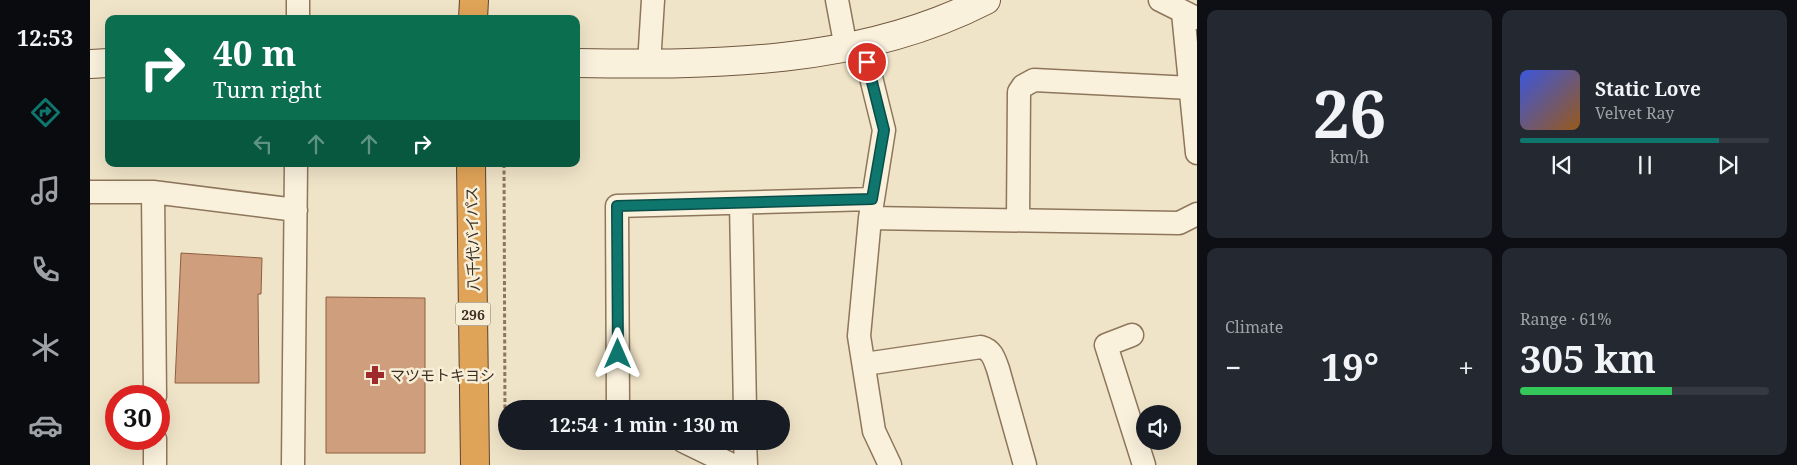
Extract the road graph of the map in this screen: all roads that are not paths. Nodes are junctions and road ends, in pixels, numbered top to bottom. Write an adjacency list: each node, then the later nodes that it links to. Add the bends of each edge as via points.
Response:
1 (298, 0): 7 (street)
2 (474, 0): 8 (highway)
3 (653, 0): 14 (street)
4 (837, 0): 10 (street)
5 (986, 0): 10 (street, via 919,28)
6 (1160, 0): 9 (street)
7 (298, 15)
8 (472, 15)
9 (1190, 16): 15 (street)
10 (854, 46): 14 (street, via 790,56); 22 (street, via 884,130)
11 (105, 63): 13 (street)
12 (580, 63): 14 (street)
13 (90, 64)
14 (650, 64)
15 (1191, 88): 16 (street); 25 (street, via 1034,80 1022,86 1019,92)
16 (1197, 153)
17 (296, 167): 23 (street)
18 (471, 167): 36 (highway, 八千代バイパス / 296)
19 (90, 192): 20 (street)
20 (153, 192): 23 (street); 28 (street)
21 (740, 203): 22 (street); 29 (street, via 617,206); 30 (street)
22 (871, 208): 25 (street); 27 (street, via 859,321)
23 (296, 210): 35 (street)
24 (1197, 214): 25 (street, via 1179,223)
25 (1018, 220)
26 (1132, 334): 41 (street, via 1106,345)
27 (865, 364): 39 (street, via 874,431); 40 (street, via 981,347 987,349 994,355)
28 (155, 385)
29 (618, 400)
30 (745, 400)
31 (155, 450): 34 (street)
32 (701, 450): 37 (street)
33 (745, 450): 38 (street)
34 (155, 465)
35 (293, 465)
36 (476, 465)
37 (732, 465)
38 (746, 465)
39 (890, 465)
40 (1024, 465)
41 (1144, 465)

